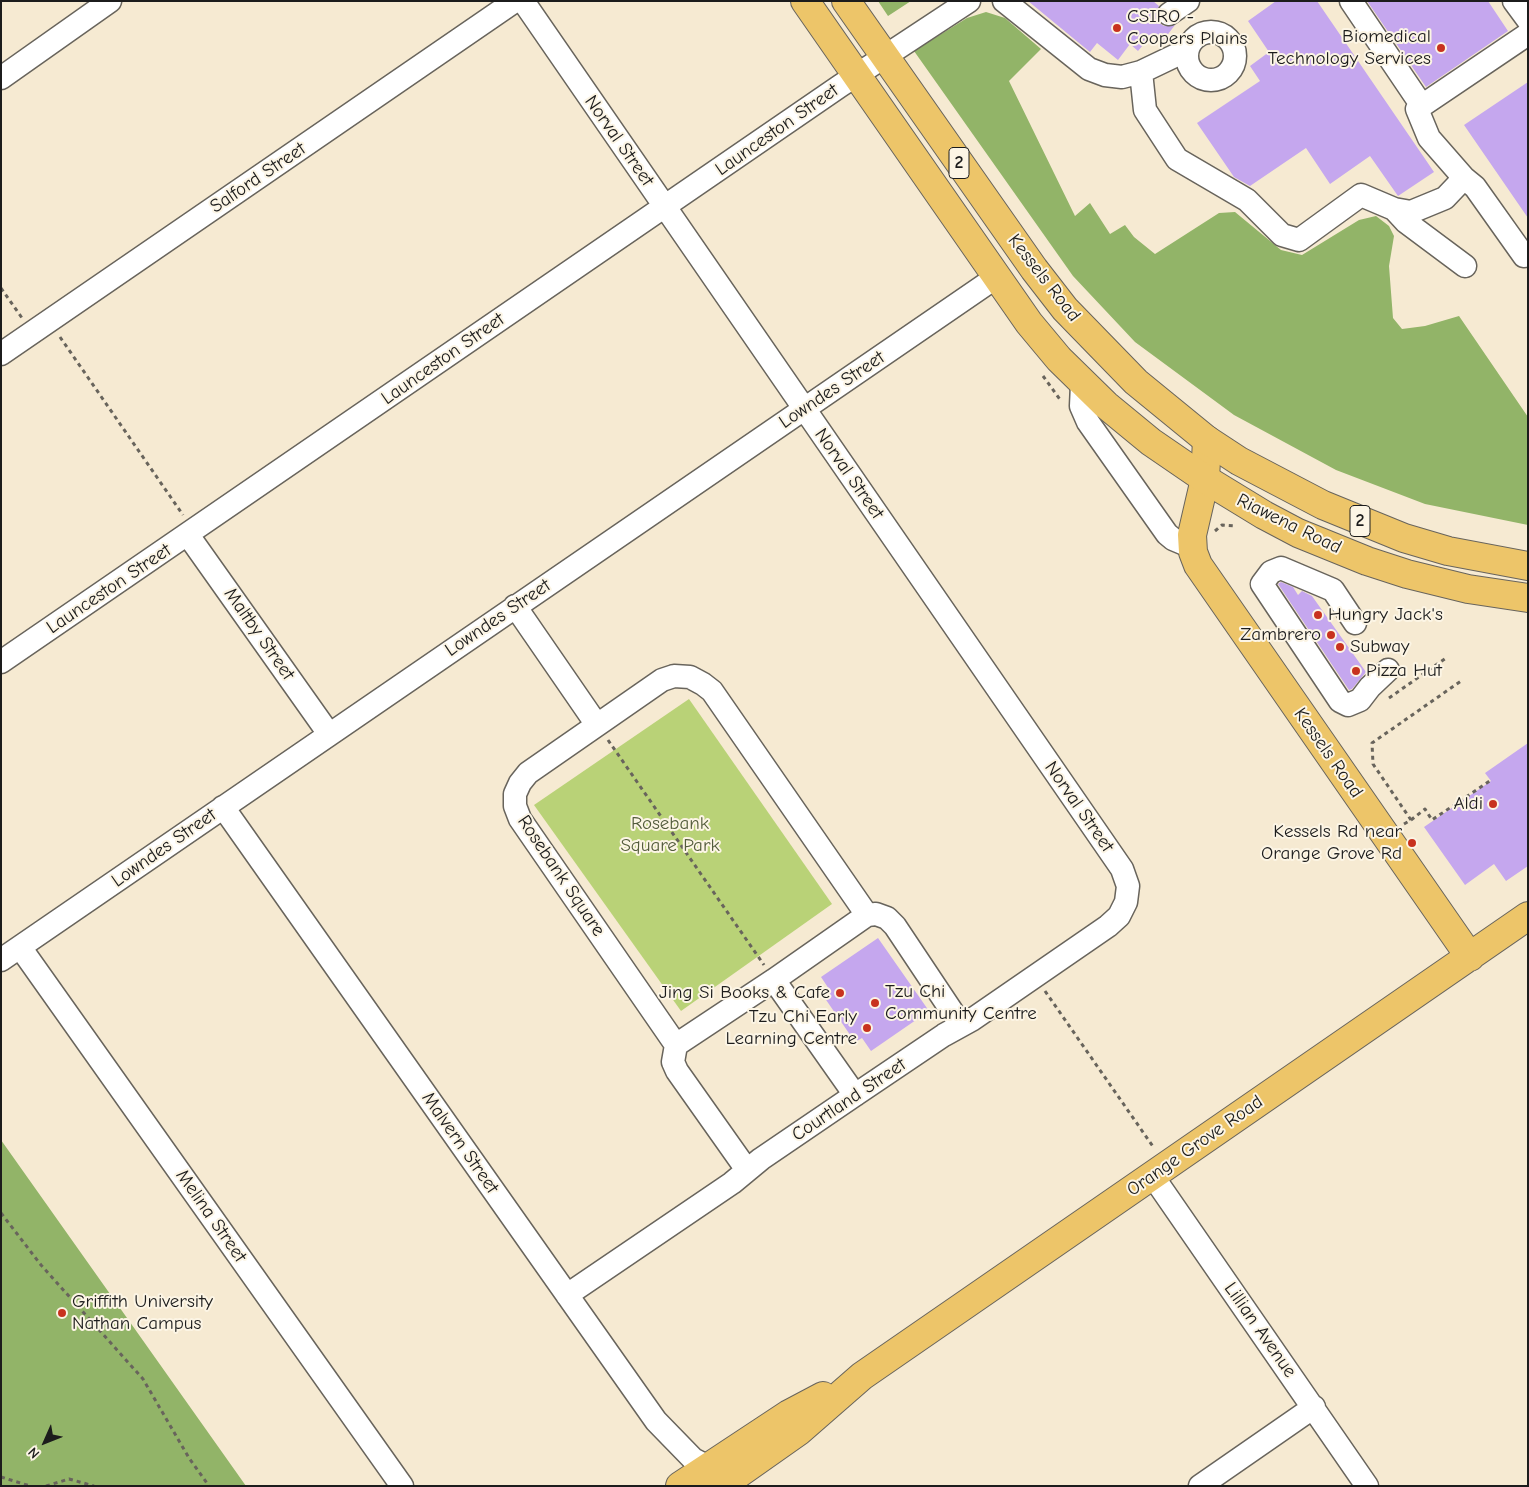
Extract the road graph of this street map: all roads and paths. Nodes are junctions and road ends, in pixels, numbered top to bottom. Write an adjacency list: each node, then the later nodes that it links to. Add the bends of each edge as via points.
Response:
1 (110, 1): 18 (street)
2 (515, 1): 27 (street, Salford Street)
3 (523, 1): 21 (street, Norval Street)
4 (805, 1): 17 (main road, Kessels Road / 2)
5 (846, 1): 15 (main road, Kessels Road / 2)
6 (1188, 1): 11 (street)
7 (1351, 1): 19 (street)
8 (1514, 1): 12 (street)
9 (965, 2): 15 (street, Launceston Street)
10 (1003, 3): 16 (street, via 1089,69 1122,77)
11 (1169, 14)
12 (1528, 20)
13 (1528, 34): 19 (street)
14 (1187, 50): 16 (street)
15 (884, 57): 17 (street, Launceston Street); 31 (main road, Kessels Road / 2, via 1065,309 1136,382)
16 (1141, 72): 22 (street, via 1145,110 1176,159 1247,200 1282,235 1299,240 1362,195)
17 (856, 75): 21 (street, Launceston Street); 25 (main road, Kessels Road / 2)
18 (1, 78)
19 (1422, 106): 20 (street, via 1417,109 1429,138)
20 (1464, 178): 22 (street, via 1445,198 1428,207 1411,212); 23 (street, via 1475,187)
21 (665, 207): 30 (street, Norval Street); 33 (street, Launceston Street)
22 (1394, 209): 24 (street, via 1406,222)
23 (1524, 256)
24 (1465, 266)
25 (995, 278): 29 (main road, Kessels Road / 2, via 1029,324); 30 (street, Lowndes Street)
26 (1, 288): 27 (path)
27 (40, 327): 28 (street, Salford Street); 33 (path, via 186,519)
28 (1, 354)
29 (1082, 384): 32 (main road, Riawena Road / 2, via 1151,442); 34 (street, via 1081,406 1088,422 1167,534)
30 (804, 409): 37 (street, Lowndes Street); 49 (street, Norval Street, via 1122,869 1128,886)
31 (1207, 440): 32 (main road, Kessels Road); 35 (main road, Riawena Road / 2, via 1285,487 1373,526 1448,551)
32 (1205, 479): 34 (main road, Kessels Road, via 1193,521); 36 (main road, Riawena Road / 2, via 1298,533 1367,561 1442,583)
33 (188, 535): 40 (street, Launceston Street); 44 (street, Maltby Street)
34 (1192, 547): 53 (main road, Kessels Road, via 1204,575)
35 (1528, 566)
36 (1528, 598)
37 (516, 606): 43 (street); 44 (street, Lowndes Street)
38 (1355, 623): 41 (street, via 1333,590 1281,568 1271,572 1262,584 1340,701 1348,705 1360,700)
39 (1446, 658): 41 (path, via 1389,698 1380,696)
40 (1, 662)
41 (1380, 677)
42 (1461, 681): 47 (path, via 1372,743 1373,764)
43 (598, 725): 50 (street, Rosebank Square, via 662,680 674,676 690,677 703,684 712,691); 56 (path); 58 (street, Rosebank Square, via 528,773 518,788 515,806 520,818)
44 (329, 734): 46 (street, Lowndes Street)
45 (1490, 780): 47 (path, via 1432,820 1424,809)
46 (223, 808): 52 (street, Lowndes Street); 63 (street, Malvern Street)
47 (1411, 820): 48 (path)
48 (1404, 825)
49 (1126, 902): 55 (street, Courtland Street, via 1119,916 1108,926)
50 (866, 915): 56 (street); 57 (street, via 887,918 895,926)
51 (1528, 916): 53 (main road, Orange Grove Road)
52 (20, 947): 54 (street, Lowndes Street); 71 (street, Melina Street)
53 (1470, 957): 61 (main road, Orange Grove Road)
54 (1, 960)
55 (1035, 976): 57 (street, Courtland Street); 61 (path)
56 (774, 980): 58 (street); 59 (street)
57 (961, 1025): 59 (street, Courtland Street)
58 (676, 1045): 60 (street, via 674,1062 678,1071)
59 (855, 1095): 60 (street, Courtland Street)
60 (747, 1170): 63 (street, Courtland Street)
61 (1160, 1170): 64 (street, Lillian Avenue); 66 (main road, Orange Grove Road, via 862,1376 799,1431)
62 (1, 1213): 70 (path, via 41,1265 143,1379)
63 (567, 1295): 66 (street, Malvern Street, via 656,1421 687,1454)
64 (1314, 1407): 73 (street); 74 (street, Lillian Avenue)
65 (1, 1477): 67 (path)
66 (724, 1479): 72 (main road, Orange Grove Road)
67 (30, 1486)
68 (46, 1486): 69 (path, via 69,1479)
69 (94, 1486)
70 (209, 1486)
71 (402, 1486)
72 (680, 1486)
73 (1200, 1486)
74 (1368, 1486)

